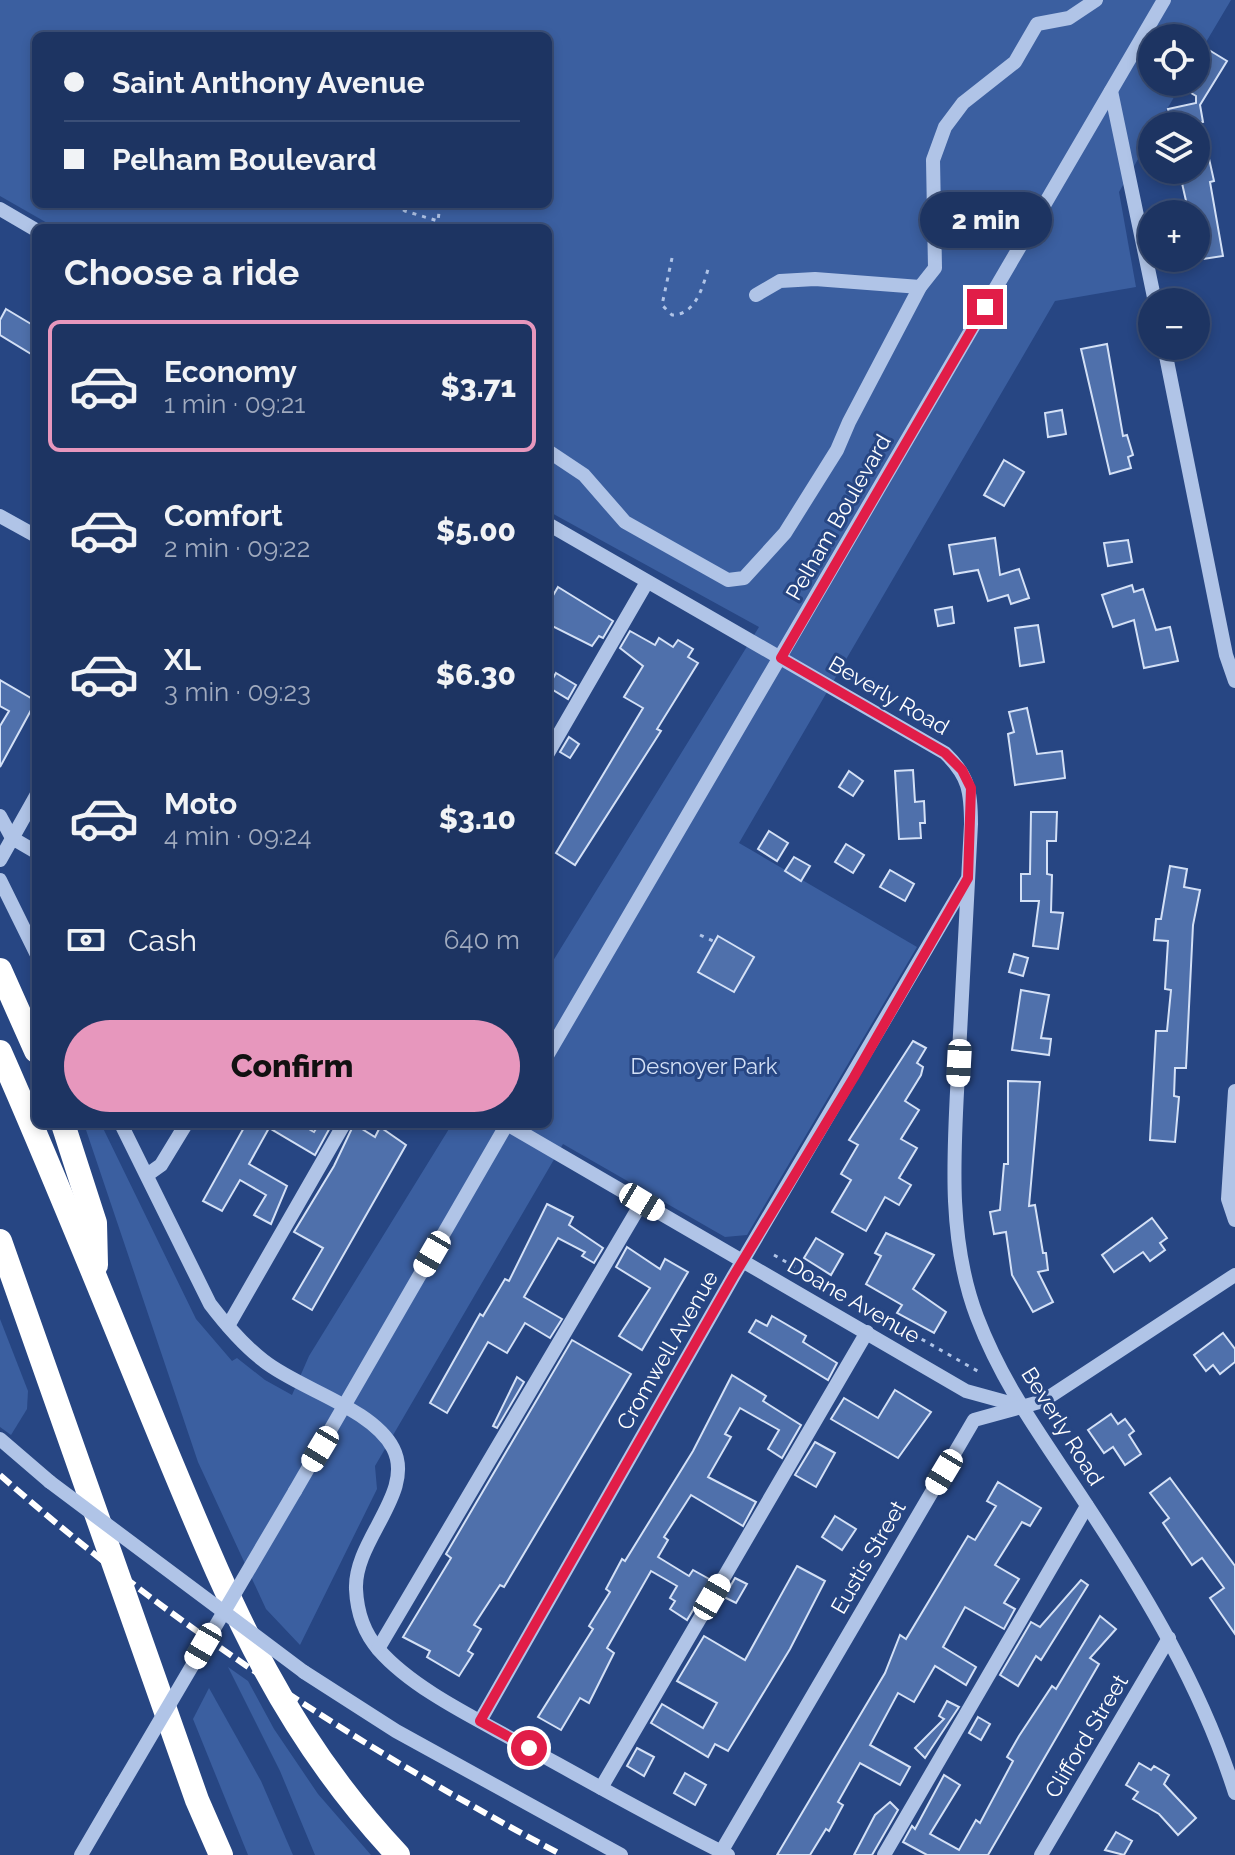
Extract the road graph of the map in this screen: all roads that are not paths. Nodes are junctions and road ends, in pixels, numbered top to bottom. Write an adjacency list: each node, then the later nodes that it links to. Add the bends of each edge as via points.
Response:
1 (1096, 0): 6 (street, via 1069,18 1037,24 1015,62 963,103 945,127 933,160 935,268)
2 (1164, 0): 3 (street, Pelham Boulevard)
3 (1111, 91): 7 (street); 15 (street, Pelham Boulevard)
4 (0, 209): 5 (street)
5 (32, 228)
6 (920, 287): 8 (street, via 815,279 780,281); 10 (street, via 837,450 785,533 744,578 728,580 625,522 584,475)
7 (1152, 288)
8 (756, 295)
9 (1167, 360): 16 (street)
10 (552, 454)
11 (0, 516): 13 (street)
12 (552, 526): 14 (street, Beverly Road)
13 (32, 534)
14 (647, 582): 15 (street, Beverly Road); 17 (street)
15 (781, 658): 23 (street, Beverly Road, via 945,753 962,770 971,788); 28 (street, Pelham Boulevard)
16 (1235, 681)
17 (552, 746)
18 (32, 803): 20 (street)
19 (0, 816): 20 (street)
20 (12, 838): 21 (street); 22 (street)
21 (32, 850)
22 (0, 860)
23 (968, 878): 41 (street, Cromwell Avenue); 46 (street, Beverly Road, via 953,1187 976,1315)
24 (0, 880): 25 (street)
25 (32, 945)
26 (0, 970): 27 (highway)
27 (32, 1042)
28 (552, 1047)
29 (0, 1052): 43 (highway)
30 (1235, 1091): 39 (street, via 1228,1199)
31 (64, 1128): 43 (highway, via 95,1223)
32 (123, 1128): 37 (street)
33 (184, 1128): 37 (street, via 161,1165)
34 (342, 1128): 44 (street)
35 (505, 1128): 47 (street)
36 (514, 1128): 38 (street, Doane Avenue)
37 (147, 1175): 44 (street, via 210,1304)
38 (642, 1202): 41 (street, Doane Avenue); 51 (street)
39 (1235, 1220)
40 (0, 1241): 57 (highway)
41 (743, 1262): 45 (street, Doane Avenue); 52 (street, Cromwell Avenue)
42 (1235, 1275): 46 (street, Eustis Street, via 1043,1401)
43 (97, 1283): 58 (highway, via 215,1568 266,1675 327,1772)
44 (228, 1326): 47 (street, via 265,1362)
45 (867, 1332): 46 (street, Doane Avenue, via 966,1391); 53 (street)
46 (1018, 1405): 49 (street, Beverly Road); 55 (street, Eustis Street, via 974,1420)
47 (344, 1407): 51 (street, via 382,1434 398,1459 394,1494 366,1544 356,1577 361,1620); 56 (street, bridge)
48 (0, 1439): 59 (street, bridge, via 304,1672 396,1731)
49 (1087, 1506): 50 (street, Beverly Road); 60 (street)
50 (1169, 1638): 54 (street, Beverly Road, via 1204,1709); 61 (street, Clifford Street)
51 (378, 1649): 52 (street, via 401,1671)
52 (480, 1721): 53 (street)
53 (601, 1788): 55 (street)
54 (1235, 1793)
55 (724, 1853)
56 (81, 1855)
57 (221, 1855)
58 (398, 1855)
59 (621, 1855)
60 (884, 1855)
61 (1041, 1855)

